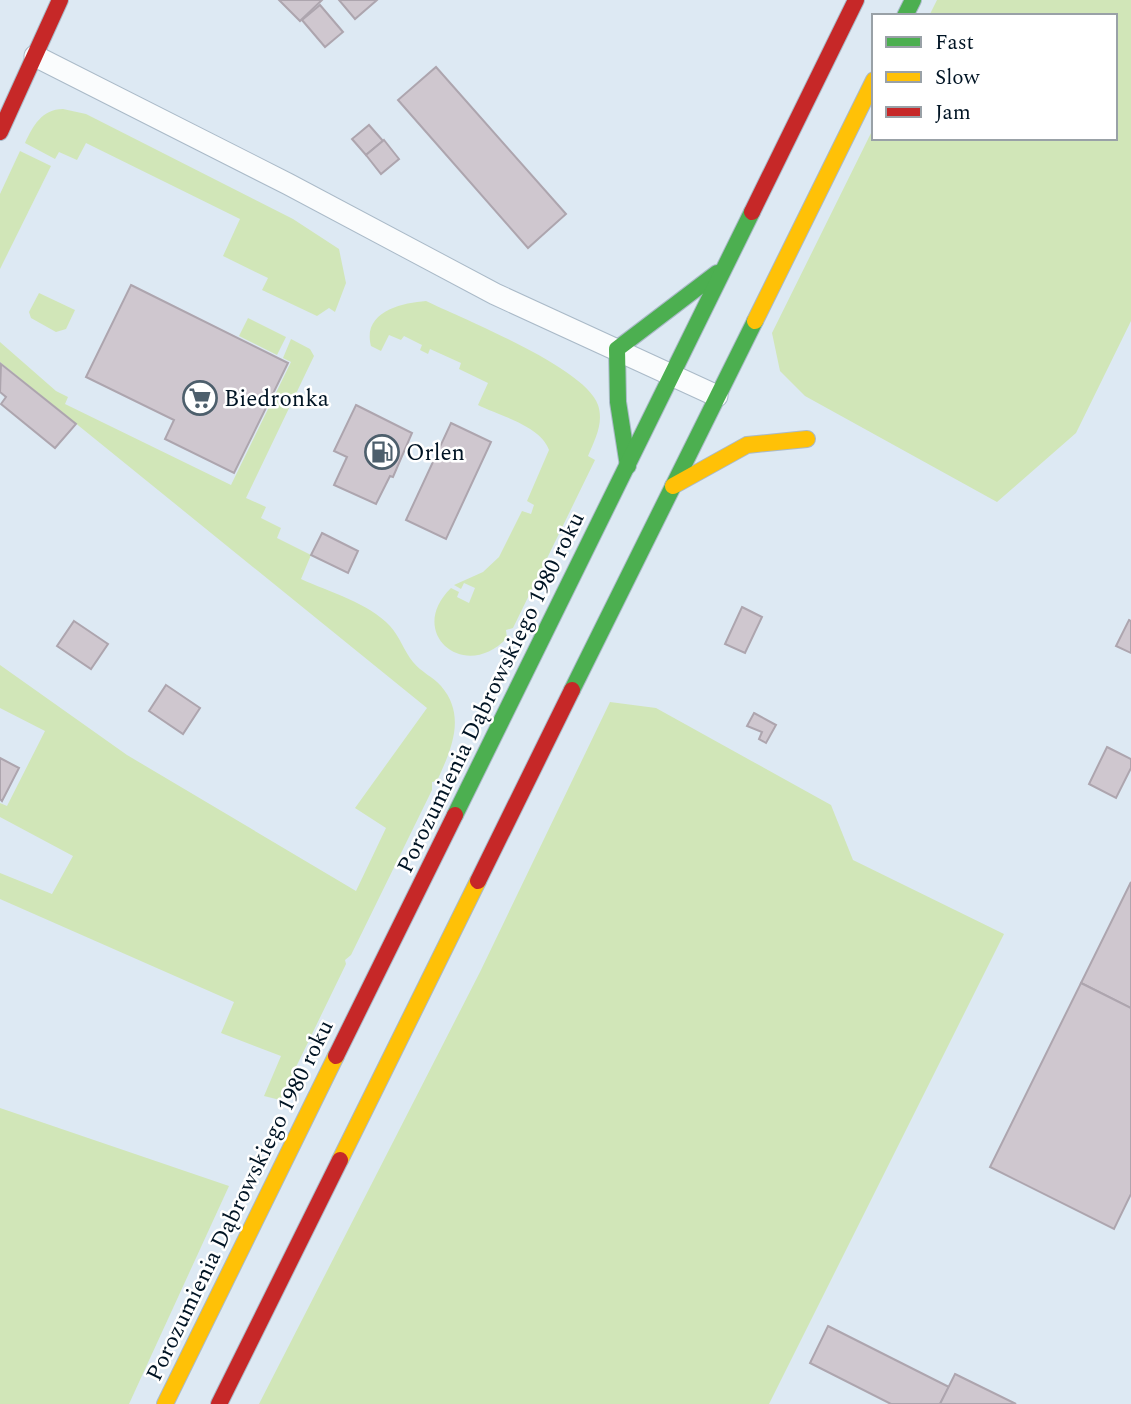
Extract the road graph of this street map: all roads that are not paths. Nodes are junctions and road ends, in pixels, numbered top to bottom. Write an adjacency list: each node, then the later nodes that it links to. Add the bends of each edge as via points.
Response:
1 (60, 0): 3 (main road)
2 (856, 0): 6 (main road, Porozumienia Dąbrowskiego 1980 roku)
3 (35, 56): 5 (main road); 7 (street, via 457,275)
4 (872, 83): 9 (main road)
5 (0, 132)
6 (726, 264): 7 (main road); 8 (main road, Porozumienia Dąbrowskiego 1980 roku)
7 (617, 349): 8 (street); 11 (main road, via 618,402)
8 (673, 374): 9 (street); 11 (main road, Porozumienia Dąbrowskiego 1980 roku)
9 (717, 396): 12 (main road)
10 (807, 439): 12 (main road, via 747,445)
11 (628, 466): 13 (main road, Porozumienia Dąbrowskiego 1980 roku)
12 (670, 488): 14 (main road)
13 (165, 1404)
14 (219, 1404)

